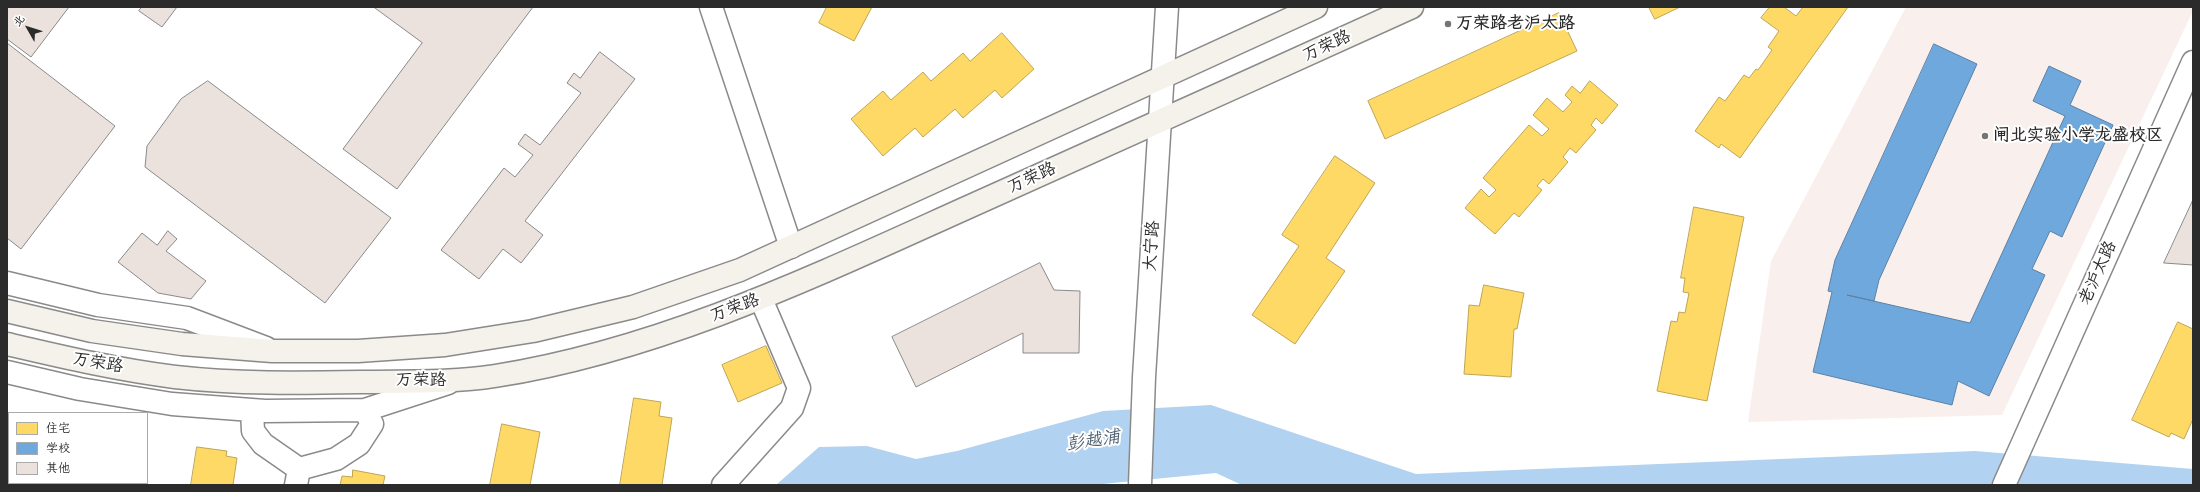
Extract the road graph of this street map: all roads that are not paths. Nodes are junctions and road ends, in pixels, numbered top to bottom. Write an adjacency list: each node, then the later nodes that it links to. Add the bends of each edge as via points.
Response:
1 (711, 7): 8 (street)
2 (1167, 7): 6 (street, 大宁路)
3 (1316, 7): 6 (main road, 万荣路)
4 (1412, 7): 7 (main road, 万荣路)
5 (2193, 62): 21 (street, 老沪太路)
6 (1163, 77): 7 (street, 大宁路); 8 (main road, 万荣路)
7 (1160, 121): 10 (main road, 万荣路); 20 (street, 大宁路)
8 (790, 247): 13 (main road, 万荣路, via 740,270 633,306 533,331 437,345 358,351)
9 (7, 283): 13 (street, via 98,305 187,318)
10 (761, 299): 15 (main road, 万荣路, via 646,340 541,367); 19 (street, via 799,388 792,408)
11 (7, 311): 13 (main road, 万荣路, via 92,331 182,344)
12 (7, 344): 15 (main road, 万荣路, via 86,362 175,377 269,383)
13 (272, 351)
14 (7, 372): 16 (street, via 80,389 172,404)
15 (452, 382): 17 (street)
16 (252, 410): 17 (street); 18 (street, via 253,431)
17 (365, 410): 18 (street, via 372,424 359,444 336,460)
18 (297, 477)
19 (723, 485)
20 (1140, 485)
21 (2004, 485)

